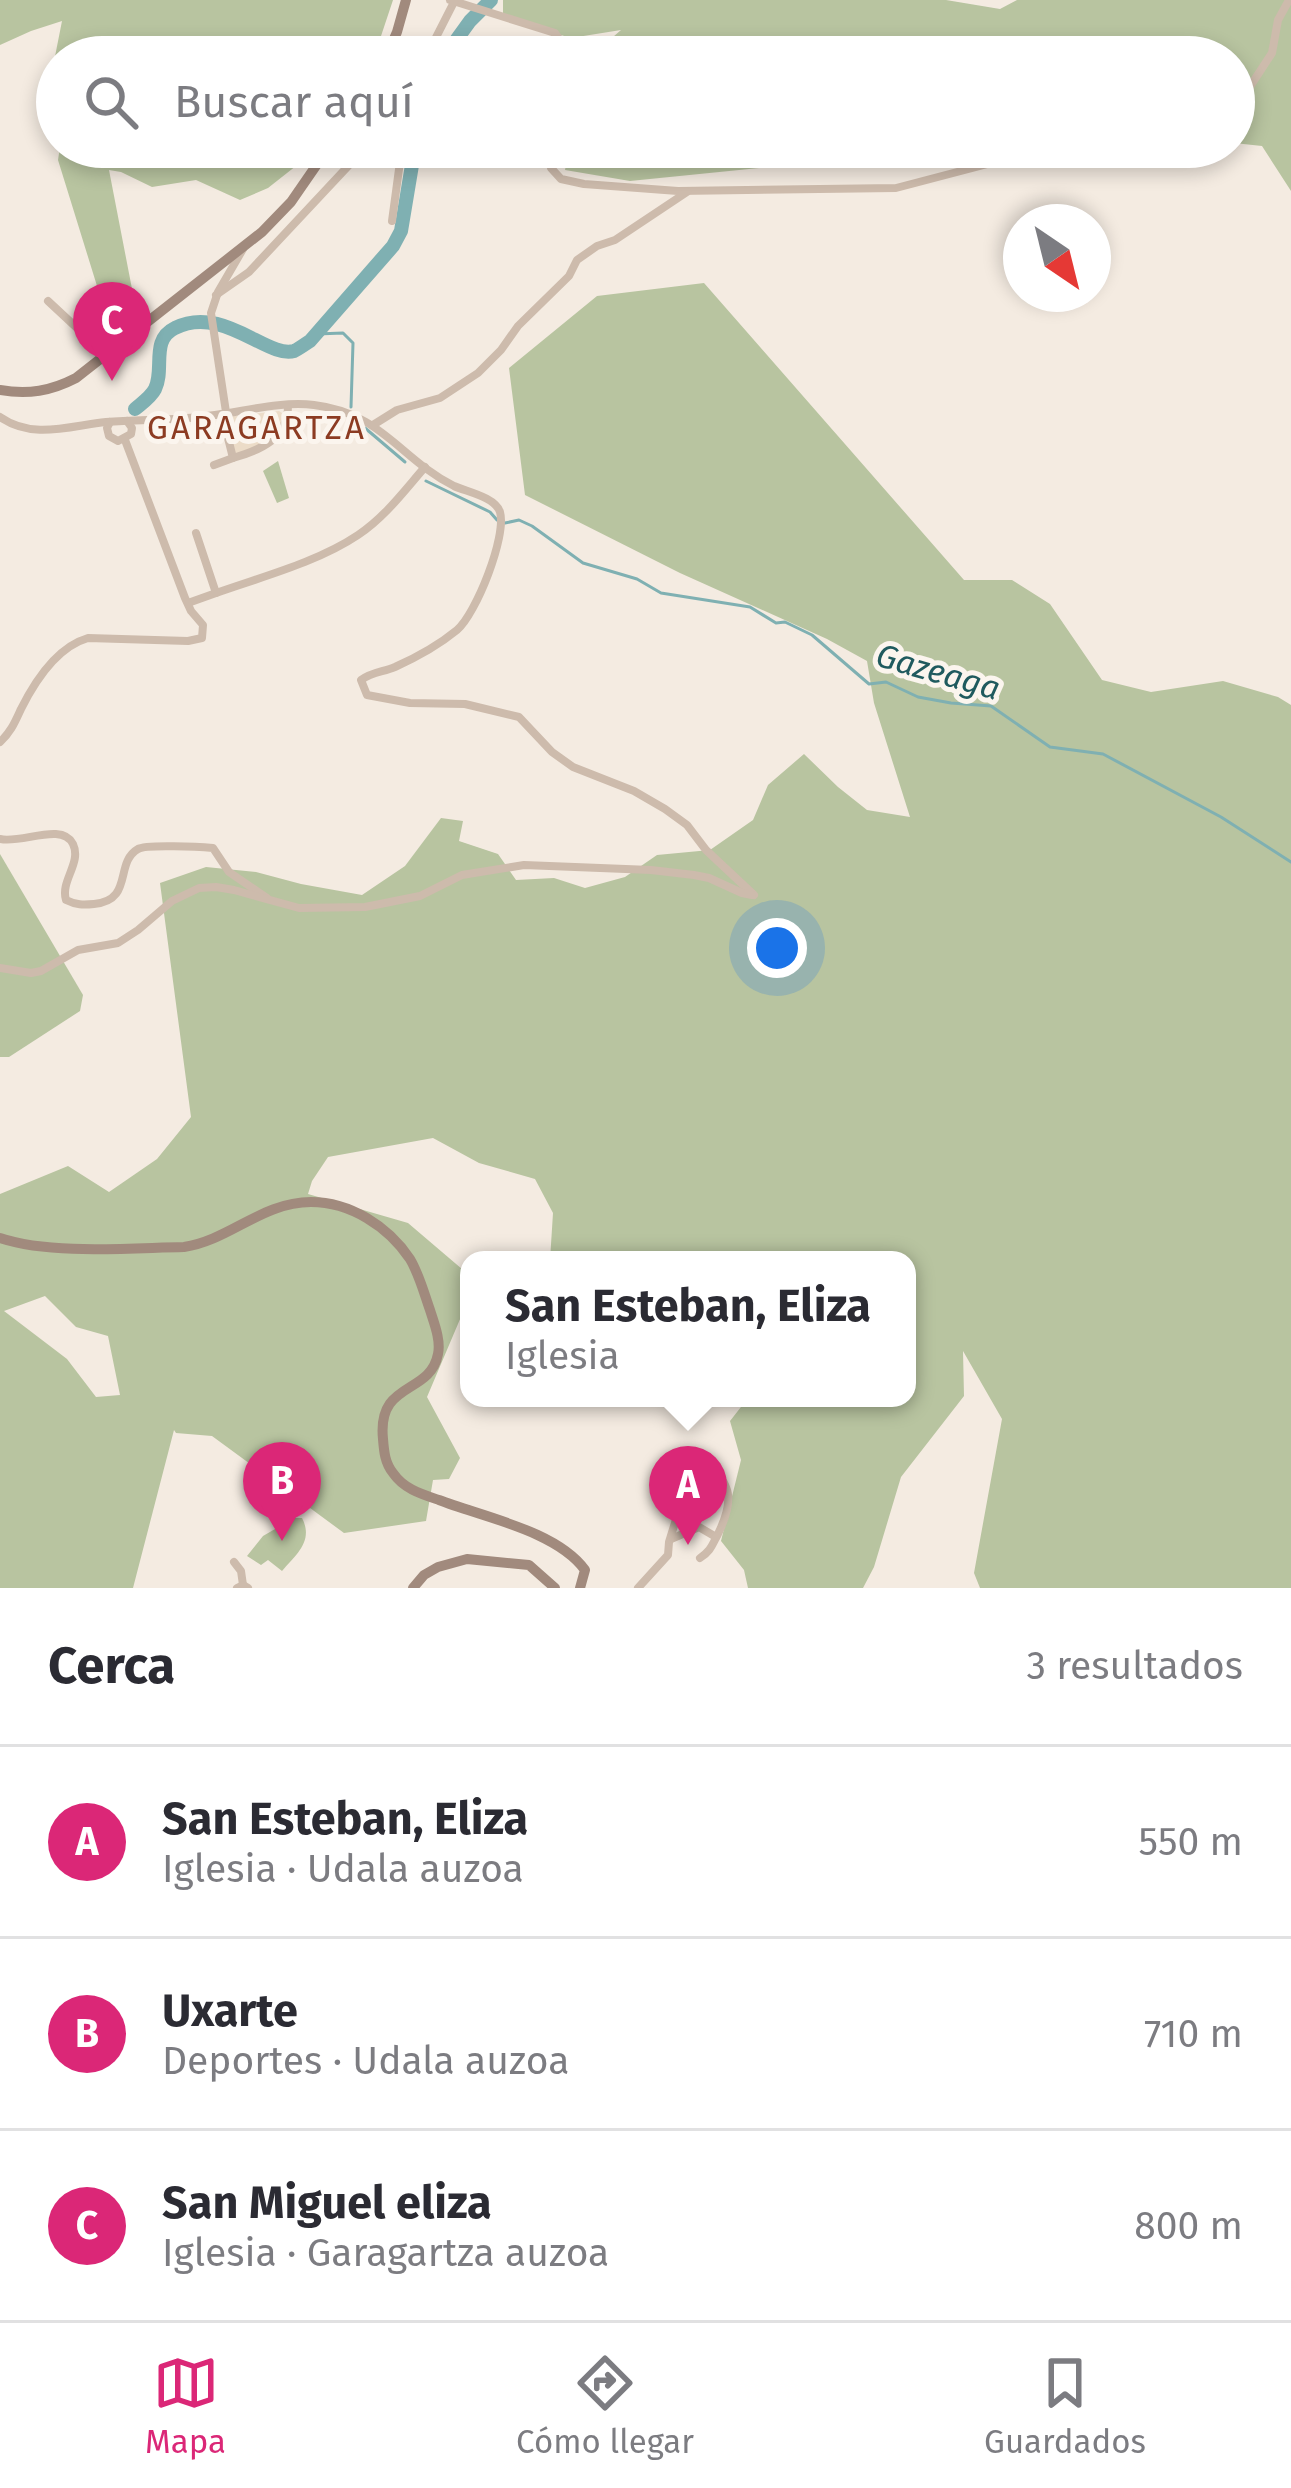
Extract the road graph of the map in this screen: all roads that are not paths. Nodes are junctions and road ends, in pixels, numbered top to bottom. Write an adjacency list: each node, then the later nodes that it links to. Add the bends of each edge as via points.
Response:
1 (406, 0): 4 (street)
2 (1289, 0): 7 (street)
3 (452, 1): 5 (street); 6 (street)
4 (395, 36)
5 (436, 36)
6 (557, 36)
7 (1255, 78)
8 (314, 168): 15 (street)
9 (346, 168): 16 (street)
10 (399, 168): 14 (street)
11 (551, 168): 13 (street, via 584,184)
12 (963, 168): 13 (street, via 896,188)
13 (689, 191): 25 (street, via 577,260 478,373)
14 (392, 221)
15 (245, 245): 16 (street); 18 (street)
16 (216, 296): 21 (street, via 211,323)
17 (48, 301): 18 (street)
18 (106, 356): 19 (street, via 58,387)
19 (0, 390)
20 (287, 406): 21 (street); 25 (street, via 310,404); 27 (street, via 277,436)
21 (224, 413): 24 (street); 27 (street)
22 (0, 418): 23 (street, via 38,431)
23 (110, 422): 24 (street); 26 (street, via 111,439)
24 (133, 422): 26 (street)
25 (374, 425): 29 (street)
26 (125, 440): 32 (street)
27 (233, 458): 28 (street)
28 (214, 465)
29 (424, 466): 31 (street, via 359,535); 35 (street, via 497,506 499,543 462,626 362,680 367,695 519,717 573,767 634,791 687,825 754,895 678,873 524,865 462,875 386,904 307,908)
30 (196, 533): 31 (street)
31 (216, 593): 32 (street)
32 (188, 603): 33 (street, via 203,625 198,641 75,642 39,676)
33 (0, 742)
34 (0, 838): 35 (street, via 68,837 75,851 63,891 76,904 113,897 130,856 150,846 213,848)
35 (267, 899): 36 (street, via 199,888 118,943 78,950 31,973)
36 (0, 968)
37 (0, 1238): 45 (street, via 40,1246 184,1247 290,1204 333,1204 366,1217 409,1258 439,1345 431,1371 386,1407 388,1468 407,1488 548,1539 578,1560)
38 (716, 1537): 39 (street, via 699,1526); 39 (street, via 728,1494 701,1460); 40 (street)
39 (670, 1540): 46 (street, via 665,1560)
40 (700, 1558)
41 (235, 1562): 42 (street)
42 (242, 1587)
43 (413, 1588): 44 (street, via 438,1567 479,1559 529,1565)
44 (555, 1588)
45 (581, 1588)
46 (638, 1588)

